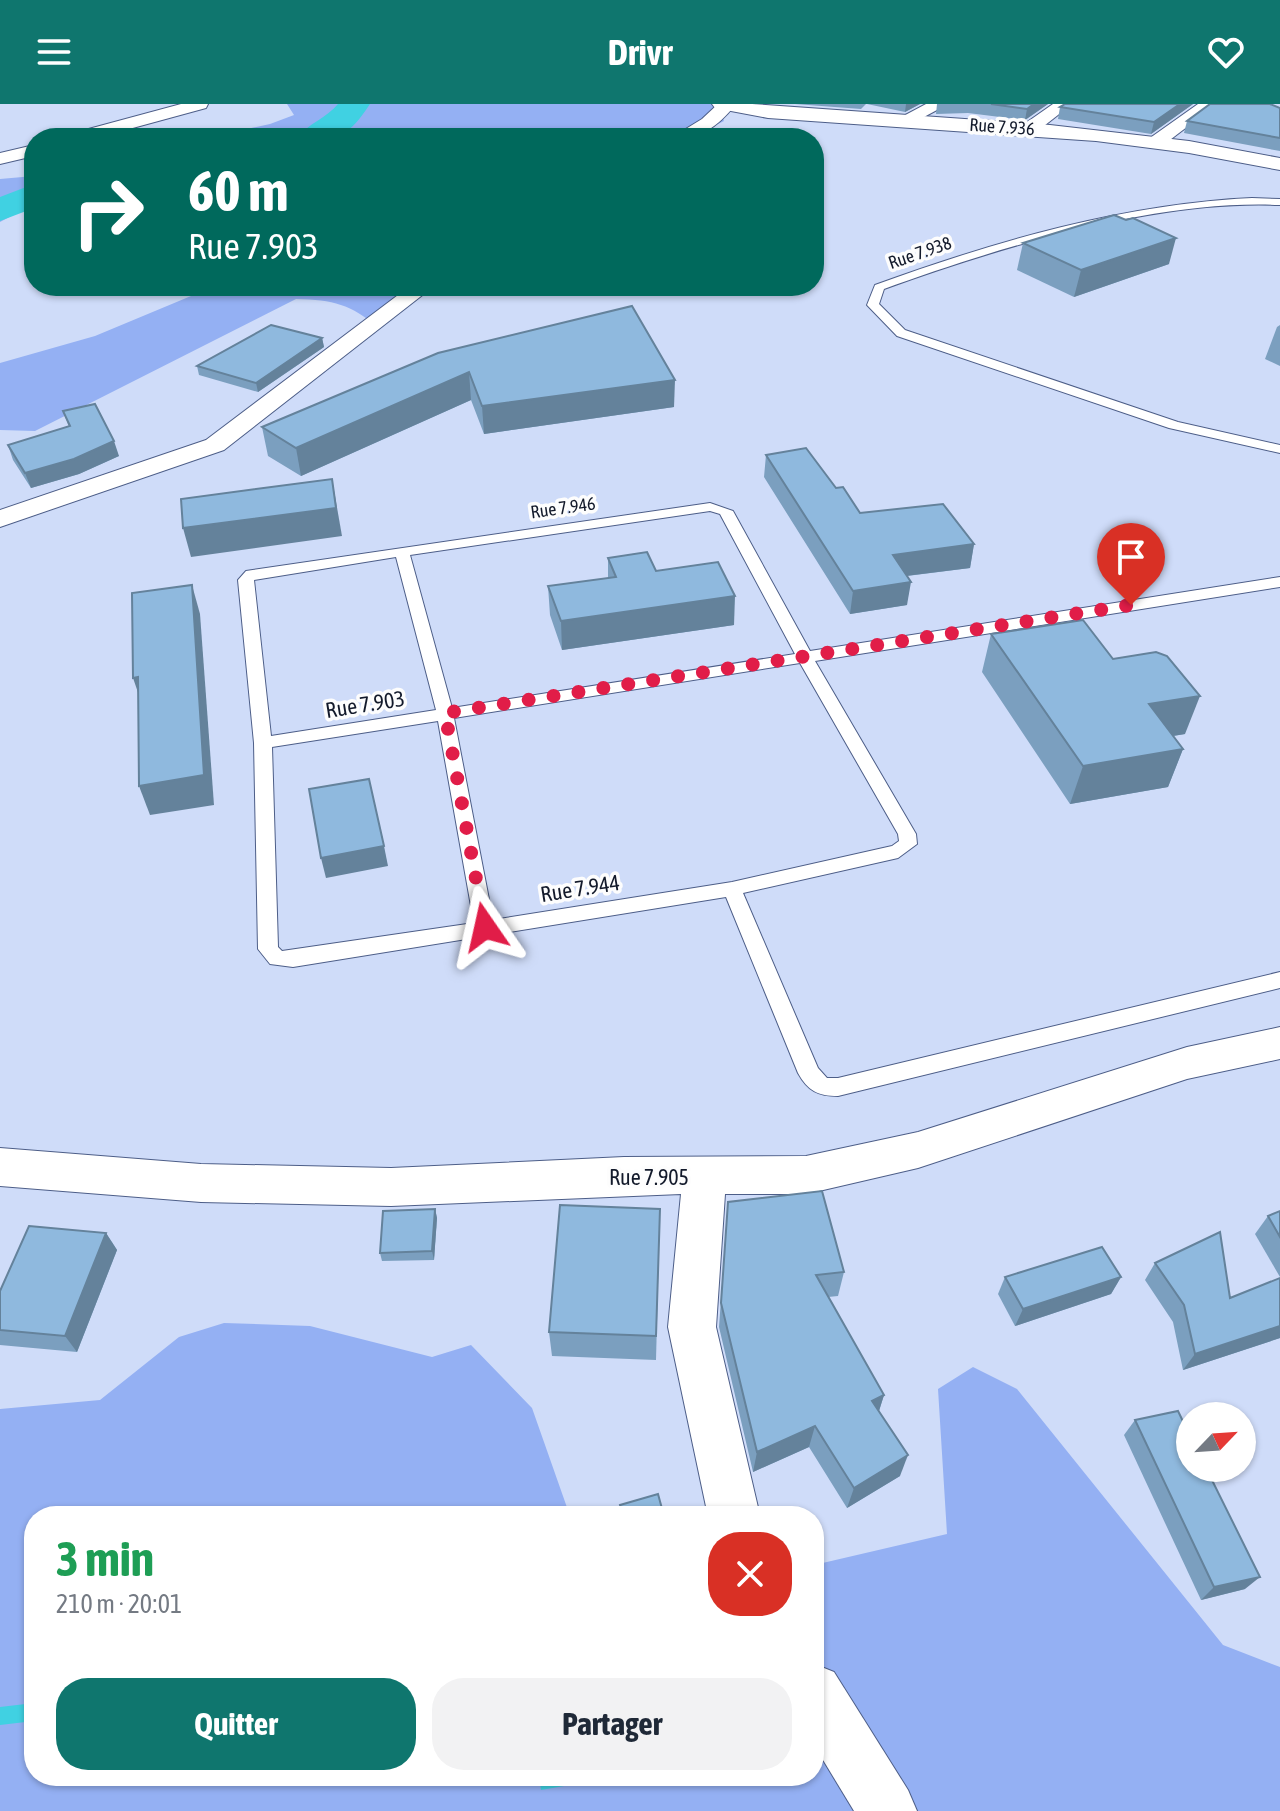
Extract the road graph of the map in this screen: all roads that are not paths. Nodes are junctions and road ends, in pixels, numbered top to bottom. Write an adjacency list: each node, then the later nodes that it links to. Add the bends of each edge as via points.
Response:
1 (200, 104): 7 (street)
2 (940, 104): 6 (street)
3 (1064, 104): 9 (street)
4 (1209, 104): 10 (street)
5 (724, 105): 6 (street, Rue 7.936); 8 (street)
6 (905, 120): 9 (street, Rue 7.936)
7 (112, 128)
8 (699, 128)
9 (1029, 129): 10 (street, Rue 7.936)
10 (1156, 142): 13 (street, Rue 7.936)
11 (24, 153): 12 (street)
12 (0, 159)
13 (1280, 164)
14 (1280, 202): 16 (lane, Rue 7.938, via 1223,202 1045,234 879,287 873,305 901,333 1174,425)
15 (410, 296): 17 (street, via 215,445)
16 (1280, 449)
17 (0, 519)
18 (402, 552): 19 (lane, Rue 7.946, via 265,571); 21 (lane, Rue 7.946, via 718,508 726,511); 22 (lane)
19 (246, 580): 23 (lane, Rue 7.944)
20 (1280, 582): 21 (lane, Rue 7.903)
21 (804, 655): 22 (lane, Rue 7.903); 24 (lane, Rue 7.944, via 908,844 898,851)
22 (445, 713): 23 (lane, Rue 7.903); 25 (lane)
23 (263, 743): 25 (lane, Rue 7.944, via 268,949 277,959)
24 (732, 889): 25 (lane, Rue 7.944); 26 (lane, via 809,1073 822,1087)
25 (485, 927)
26 (1280, 980)
27 (1280, 1043): 29 (street, Rue 7.905, via 1187,1063 918,1150 839,1170)
28 (0, 1167): 29 (street, Rue 7.905, via 201,1183 391,1187)
29 (704, 1177): 30 (street, via 692,1327)
30 (732, 1506)
31 (824, 1708): 32 (street)
32 (887, 1811)

